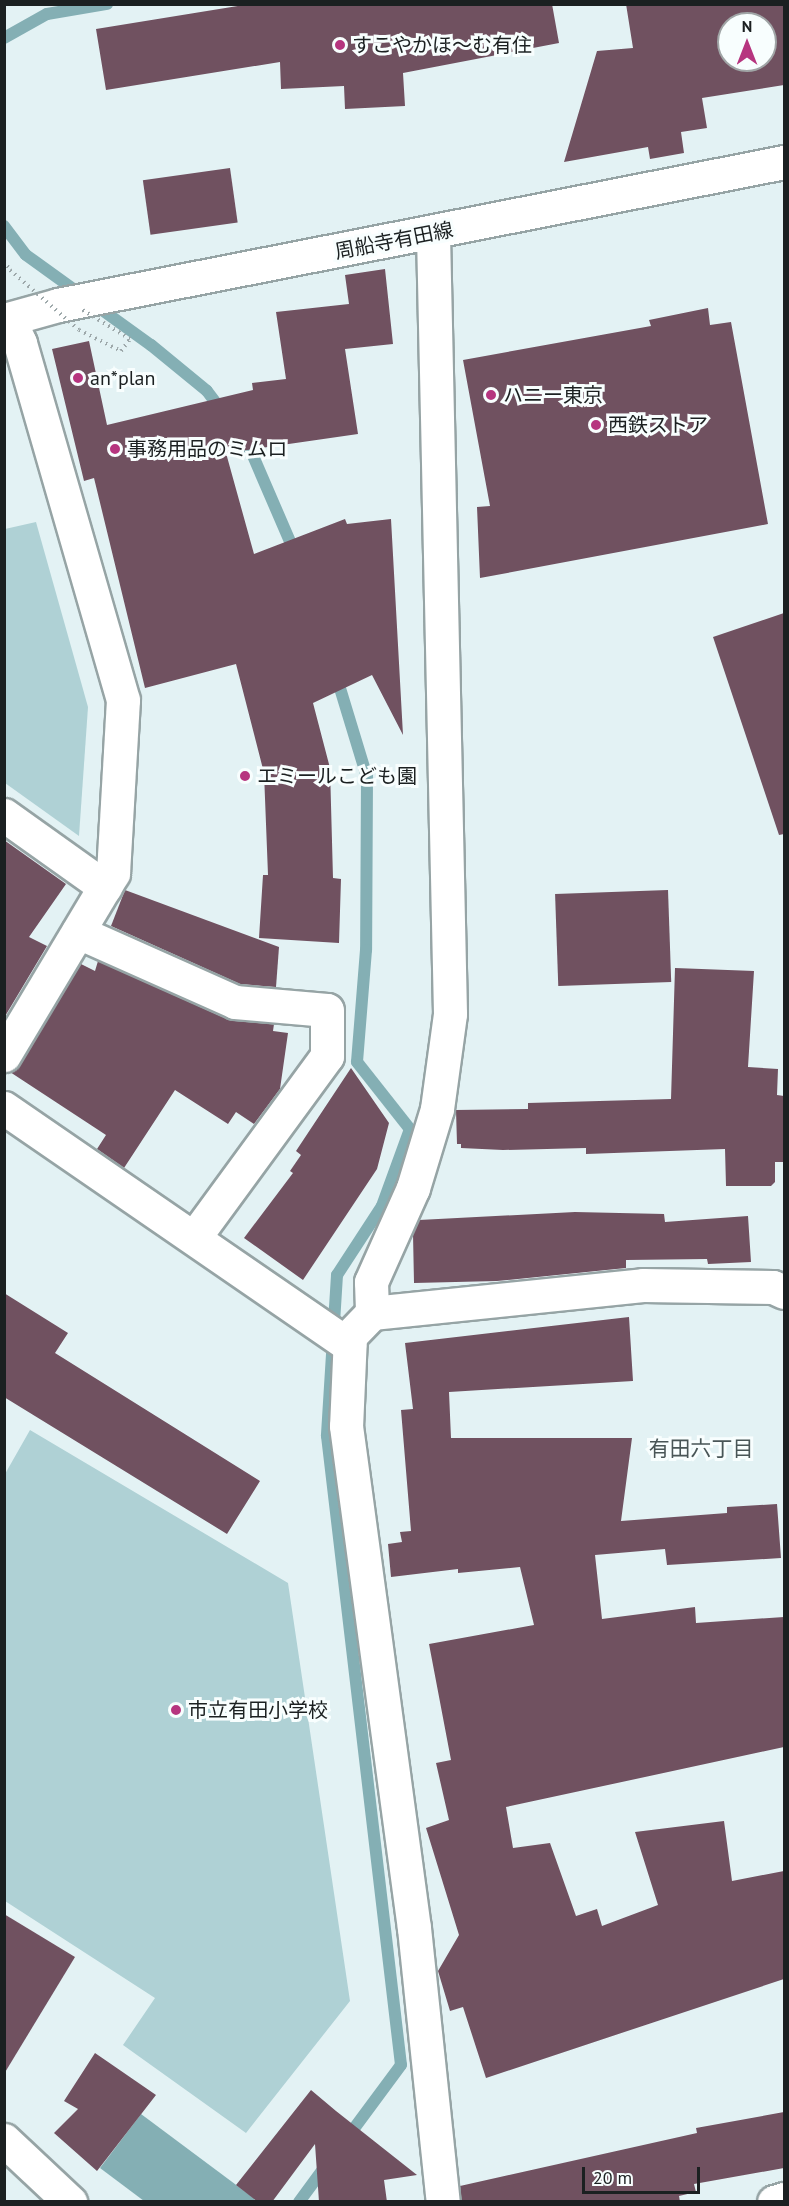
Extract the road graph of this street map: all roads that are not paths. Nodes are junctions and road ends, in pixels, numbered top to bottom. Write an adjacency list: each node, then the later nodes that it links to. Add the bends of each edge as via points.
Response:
1 (784, 162): 2 (street, 周船寺有田線)
2 (433, 234): 3 (street, 周船寺有田線, via 111,295); 11 (street, via 450,1014 437,1109 413,1188 370,1282)
3 (7, 320): 5 (street, via 20,343 123,700 113,873)
4 (4, 815): 5 (street)
5 (105, 887): 6 (street)
6 (78, 932): 7 (street); 9 (street, via 235,1002 327,1010 327,1056)
7 (4, 1055)
8 (4, 1108): 9 (street)
9 (194, 1238): 12 (street)
10 (784, 1292): 11 (street, via 773,1287 643,1285)
11 (372, 1313): 12 (street, via 350,1336)
12 (349, 1345): 16 (street, via 346,1426 414,1928)
13 (4, 2140): 15 (street)
14 (784, 2199): 17 (street)
15 (70, 2202)
16 (443, 2202)
17 (774, 2202)

